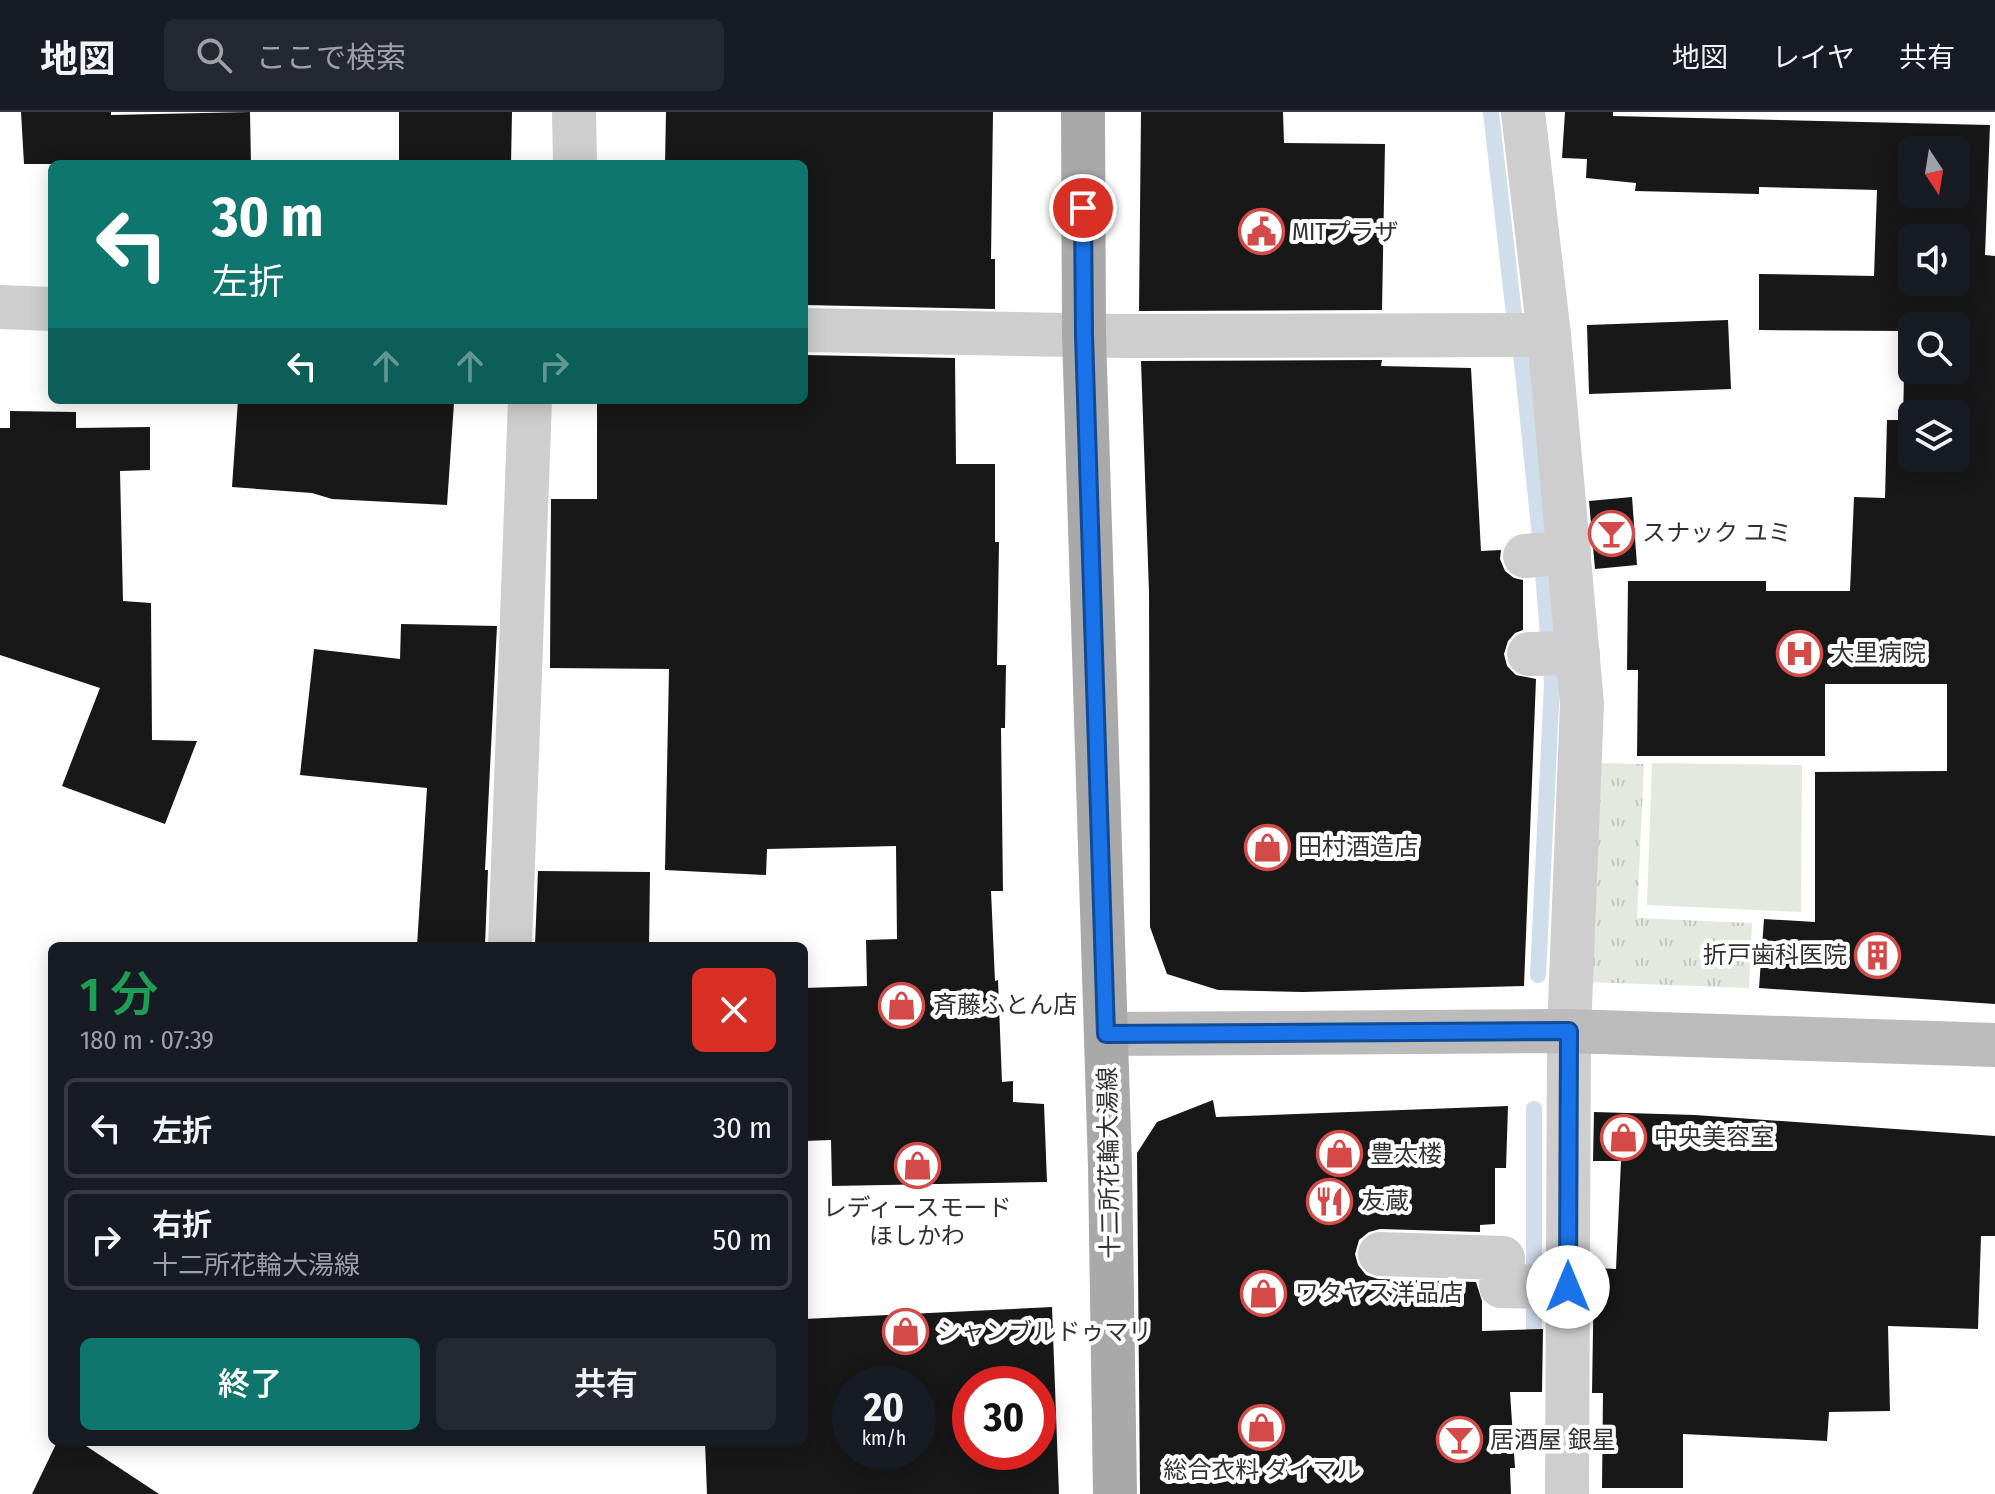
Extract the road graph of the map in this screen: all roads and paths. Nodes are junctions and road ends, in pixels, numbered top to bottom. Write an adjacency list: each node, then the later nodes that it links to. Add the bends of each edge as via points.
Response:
1 (574, 112): 4 (street)
2 (1083, 112): 8 (main road, 十二所花輪大湯線)
3 (1523, 112): 9 (street)
4 (575, 160)
5 (0, 307): 6 (street)
6 (48, 309)
7 (808, 330): 8 (street)
8 (1084, 335): 9 (street); 17 (main road, 十二所花輪大湯線)
9 (1547, 335): 11 (street)
10 (530, 404): 15 (street)
11 (1569, 552): 12 (street); 13 (street)
12 (1525, 556)
13 (1578, 653): 14 (street); 16 (street, via 1582,704)
14 (1529, 654)
15 (510, 942)
16 (1569, 1031): 17 (street); 18 (street); 20 (street)
17 (1106, 1034): 21 (main road, 十二所花輪大湯線)
18 (1995, 1045)
19 (1380, 1254): 20 (street, via 1503,1258 1501,1286)
20 (1566, 1287): 22 (street)
21 (1115, 1494)
22 (1567, 1494)

